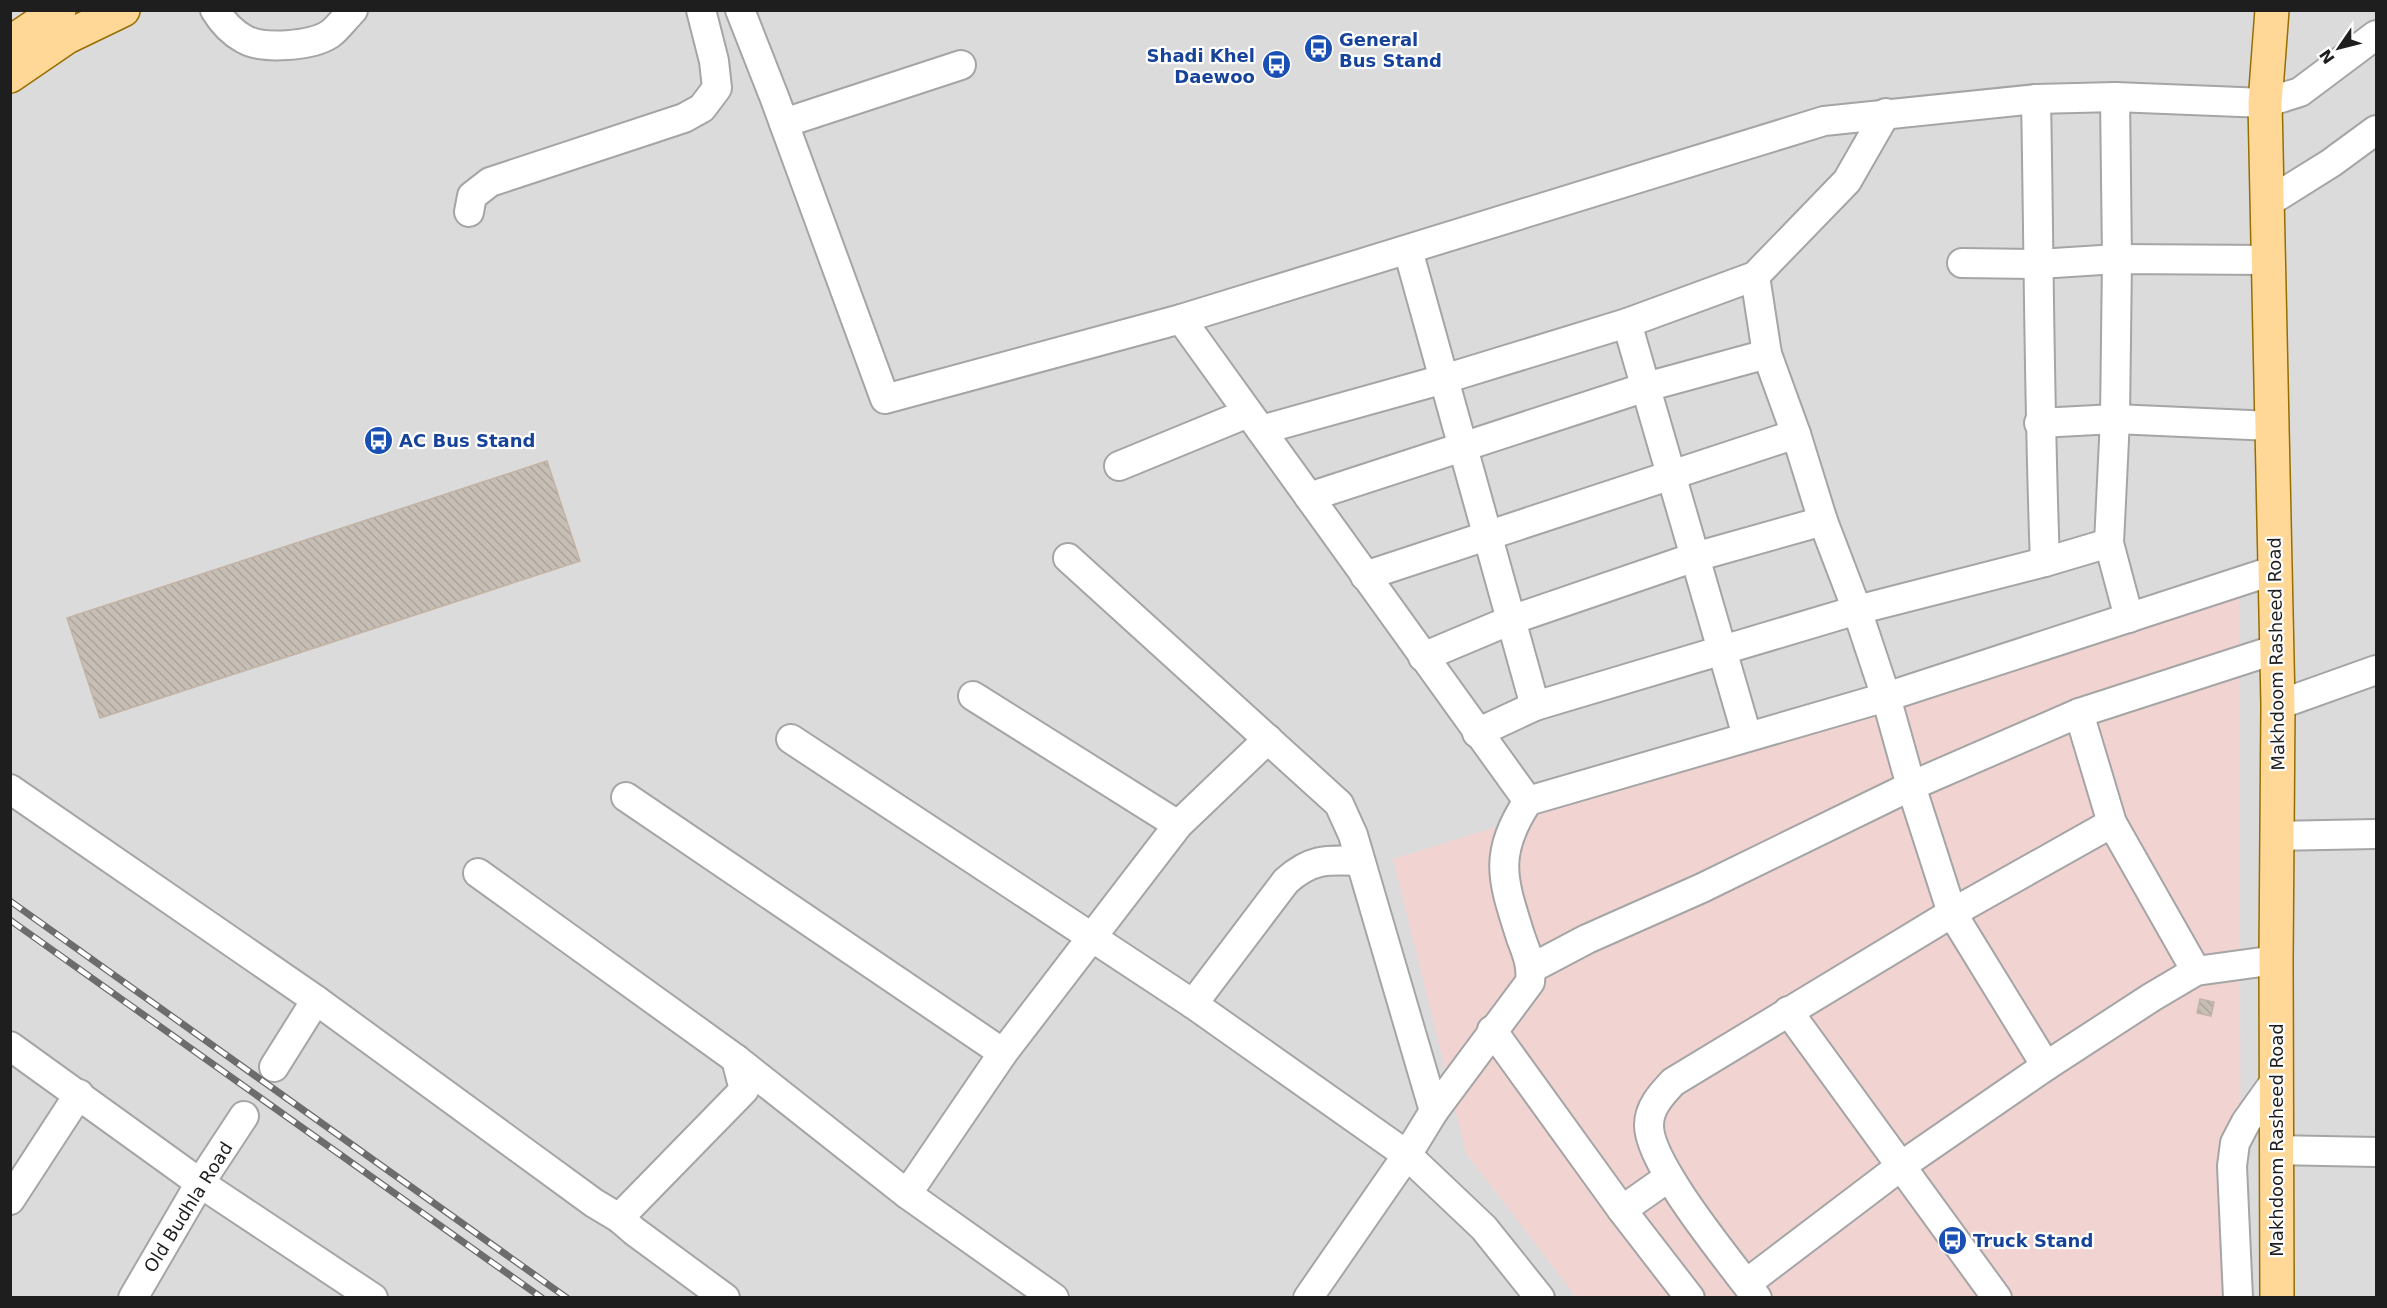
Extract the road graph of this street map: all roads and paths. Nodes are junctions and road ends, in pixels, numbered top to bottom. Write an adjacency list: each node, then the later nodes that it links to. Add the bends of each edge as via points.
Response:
1 (59, 10): 10 (main road)
2 (123, 10): 12 (main road, via 67,36)
3 (215, 10): 4 (street, via 226,28 247,41 276,45 304,45 329,34)
4 (353, 10)
5 (702, 10): 20 (street, via 717,88 702,108 684,118 490,182 472,196)
6 (740, 10): 17 (street)
7 (2256, 10): 15 (main road)
8 (2272, 10): 15 (main road, Makhdoom Rasheed Road)
9 (2376, 35): 15 (street, via 2300,92)
10 (10, 43)
11 (961, 65): 17 (street)
12 (10, 76)
13 (2115, 97): 14 (street); 15 (street); 22 (street)
14 (2036, 99): 16 (street); 25 (street)
15 (2265, 103): 19 (main road, Makhdoom Rasheed Road)
16 (1887, 113): 21 (street, via 1824,121); 26 (street, via 1847,181)
17 (784, 123): 27 (street, via 885,399)
18 (2376, 130): 19 (street)
19 (2267, 203): 23 (main road, Makhdoom Rasheed Road)
20 (469, 212)
21 (1408, 250): 27 (street); 30 (street)
22 (2117, 259): 23 (street); 25 (street); 32 (street)
23 (2269, 260): 35 (main road, Makhdoom Rasheed Road)
24 (1962, 263): 25 (street)
25 (2039, 264): 34 (street)
26 (1755, 276): 28 (street); 29 (street)
27 (1181, 319): 33 (street)
28 (1627, 323): 30 (street); 31 (street)
29 (1767, 354): 31 (street); 36 (street)
30 (1444, 379): 33 (street); 37 (street)
31 (1646, 387): 37 (street); 39 (street)
32 (2115, 419): 34 (street); 35 (street); 43 (street)
33 (1255, 422): 38 (street); 40 (street)
34 (2039, 423): 46 (street)
35 (2272, 426): 47 (main road, Makhdoom Rasheed Road)
36 (1796, 434): 39 (street); 41 (street)
37 (1463, 447): 40 (street); 42 (street)
38 (1119, 466)
39 (1671, 474): 42 (street); 44 (street)
40 (1309, 497): 48 (street)
41 (1823, 521): 44 (street); 49 (street)
42 (1487, 534): 48 (street); 51 (street)
43 (2109, 543): 46 (street); 50 (street)
44 (1695, 557): 51 (street); 53 (street)
45 (1068, 558): 64 (street)
46 (2045, 562): 49 (street)
47 (2275, 570): 50 (street); 52 (main road, Makhdoom Rasheed Road)
48 (1365, 576): 54 (street)
49 (1857, 610): 53 (street); 57 (street)
50 (2129, 618): 57 (street)
51 (1511, 620): 54 (street); 59 (street)
52 (2277, 649): 58 (main road, Makhdoom Rasheed Road); 60 (street)
53 (1722, 651): 59 (street); 62 (street)
54 (1423, 657): 61 (street)
55 (2376, 670): 58 (street)
56 (973, 696): 70 (street)
57 (1886, 697): 62 (street); 65 (street)
58 (2278, 705): 72 (main road, Makhdoom Rasheed Road)
59 (1535, 706): 61 (street)
60 (2079, 713): 65 (street); 69 (street)
61 (1478, 734): 68 (street)
62 (1747, 736): 68 (street)
63 (791, 739): 76 (street)
64 (1268, 739): 70 (street); 73 (street, via 1339,804)
65 (1911, 786): 75 (street); 78 (street)
66 (10, 789): 80 (street)
67 (626, 797): 85 (street)
68 (1528, 801): 78 (street, via 1506,844 1504,866 1506,888)
69 (2112, 823): 75 (street); 79 (street)
70 (1178, 825): 76 (street)
71 (2376, 834): 72 (street)
72 (2276, 836): 77 (main road, Makhdoom Rasheed Road)
73 (1360, 861): 81 (street, via 1324,860 1299,869); 91 (street)
74 (478, 873): 86 (street)
75 (1952, 913): 82 (street); 88 (street)
76 (1093, 937): 81 (street); 85 (street)
77 (2276, 960): 79 (street); 89 (main road, Makhdoom Rasheed Road)
78 (1532, 968): 83 (street, via 1522,996)
79 (2196, 971): 88 (street)
80 (316, 1000): 87 (street); 102 (street)
81 (1193, 1004): 95 (street)
82 (1788, 1011): 96 (street); 97 (street, via 1673,1082 1662,1093 1648,1123 1650,1139)
83 (1492, 1030): 91 (street); 101 (street)
84 (10, 1046): 90 (street)
85 (1003, 1053): 99 (street)
86 (736, 1059): 99 (street); 102 (street, via 744,1090)
87 (274, 1066)
88 (2046, 1066): 96 (street)
89 (2276, 1080): 93 (main road, Makhdoom Rasheed Road); 112 (street, via 2235,1143 2232,1166)
90 (79, 1094): 98 (street); 100 (street)
91 (1434, 1111): 95 (street)
92 (244, 1116): 98 (street, Old Budhla Road)
93 (2276, 1150): 94 (street); 113 (main road, Makhdoom Rasheed Road)
94 (2376, 1152)
95 (1407, 1155): 108 (street); 109 (street, via 1484,1228)
96 (1901, 1166): 103 (street); 111 (street)
97 (1669, 1178): 101 (street); 103 (street)
98 (200, 1183): 104 (street, Old Budhla Road); 105 (street)
99 (907, 1194): 107 (street)
100 (10, 1200)
101 (1623, 1210): 110 (street)
102 (619, 1218): 106 (street)
103 (1752, 1290)
104 (133, 1298)
105 (373, 1298)
106 (725, 1298)
107 (1054, 1298)
108 (1308, 1298)
109 (1540, 1298)
110 (1690, 1298)
111 (1997, 1298)
112 (2238, 1298)
113 (2277, 1298)

